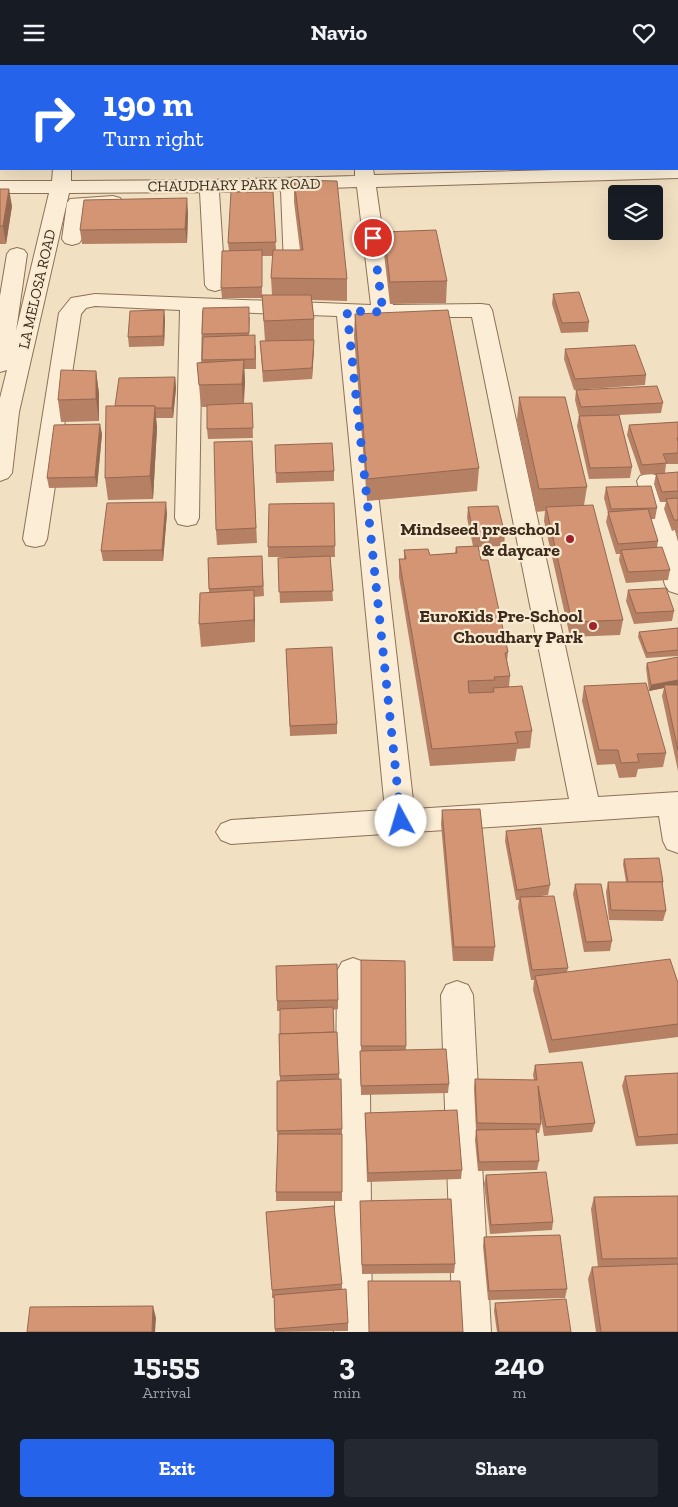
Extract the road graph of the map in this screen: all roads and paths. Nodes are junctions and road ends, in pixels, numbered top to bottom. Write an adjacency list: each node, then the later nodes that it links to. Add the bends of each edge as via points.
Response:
1 (678, 172): 2 (street, CHAUDHARY PARK ROAD)
2 (365, 175): 4 (street, CHAUDHARY PARK ROAD); 16 (street)
3 (62, 177): 5 (street, CHAUDHARY PARK ROAD); 6 (street, CHAUDHARY PARK ROAD); 9 (street, LA MELOSA ROAD)
4 (286, 179): 6 (street, CHAUDHARY PARK ROAD); 11 (street)
5 (0, 187)
6 (197, 190): 7 (street); 8 (street, via 77,203); 12 (street)
7 (196, 237)
8 (72, 239)
9 (45, 252): 10 (street); 18 (street, LA MELOSA ROAD)
10 (9, 254): 14 (street)
11 (294, 266)
12 (215, 285)
13 (191, 305): 15 (street); 21 (street); 22 (street, via 95,300 79,303 70,313)
14 (4, 308): 17 (street)
15 (347, 311): 16 (street); 26 (street)
16 (383, 312): 25 (street, via 481,310)
17 (0, 365)
18 (7, 406): 19 (street, LA MELOSA ROAD)
19 (0, 473)
20 (649, 481): 23 (street)
21 (187, 518)
22 (35, 539)
23 (678, 585)
24 (675, 803): 25 (street); 28 (street)
25 (586, 810): 26 (street)
26 (401, 821): 27 (street)
27 (231, 832)
28 (678, 841)
29 (354, 971): 31 (street)
30 (457, 995): 32 (street)
31 (353, 1332)
32 (472, 1332)

